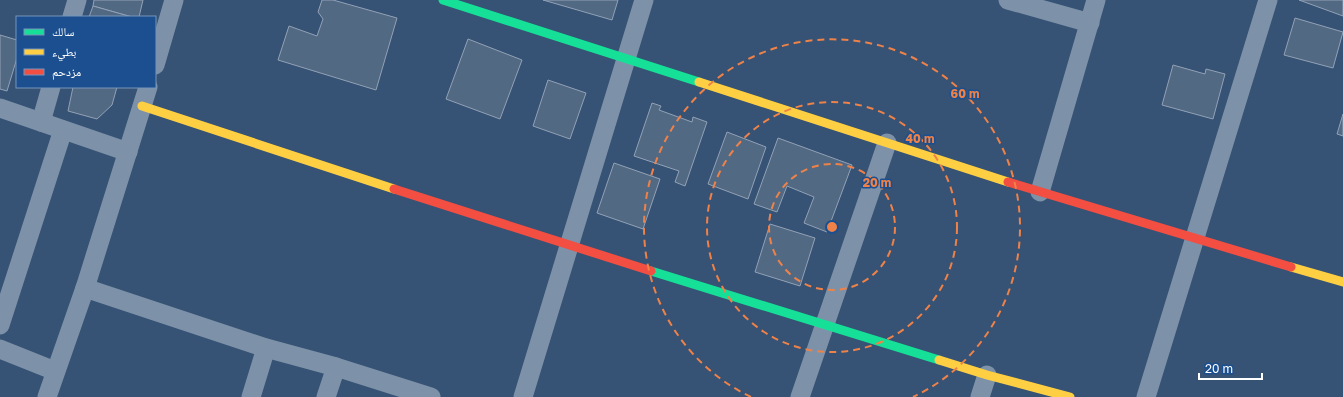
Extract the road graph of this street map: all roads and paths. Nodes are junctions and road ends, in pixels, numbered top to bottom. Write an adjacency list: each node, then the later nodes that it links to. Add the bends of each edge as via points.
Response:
1 (77, 0): 8 (street)
2 (174, 0): 11 (street)
3 (644, 0): 10 (street)
4 (1008, 0): 9 (street)
5 (1096, 0): 9 (street)
6 (1268, 0): 21 (street)
7 (448, 1): 10 (street)
8 (72, 16)
9 (1090, 23): 20 (street)
10 (626, 59): 18 (street); 22 (street)
11 (156, 62)
12 (51, 88): 16 (street)
13 (148, 88): 14 (street)
14 (142, 106): 19 (street); 22 (street)
15 (0, 108): 16 (street)
16 (41, 122): 17 (street)
17 (63, 130): 19 (street); 26 (street)
18 (887, 143): 20 (street); 25 (street)
19 (128, 152): 24 (street)
20 (1040, 192): 21 (street)
21 (1195, 239): 23 (street); 40 (street)
22 (570, 246): 25 (street); 36 (street)
23 (1343, 282)
24 (85, 288): 27 (street); 30 (street)
25 (825, 324): 31 (street); 37 (street)
26 (0, 325)
27 (266, 348): 29 (street); 33 (street)
28 (0, 349): 30 (street)
29 (336, 367): 34 (street); 35 (street)
30 (55, 371): 32 (street)
31 (987, 375): 38 (street); 39 (street)
32 (47, 397)
33 (251, 397)
34 (326, 397)
35 (431, 397)
36 (523, 397)
37 (800, 397)
38 (980, 397)
39 (1070, 397)
40 (1146, 397)

